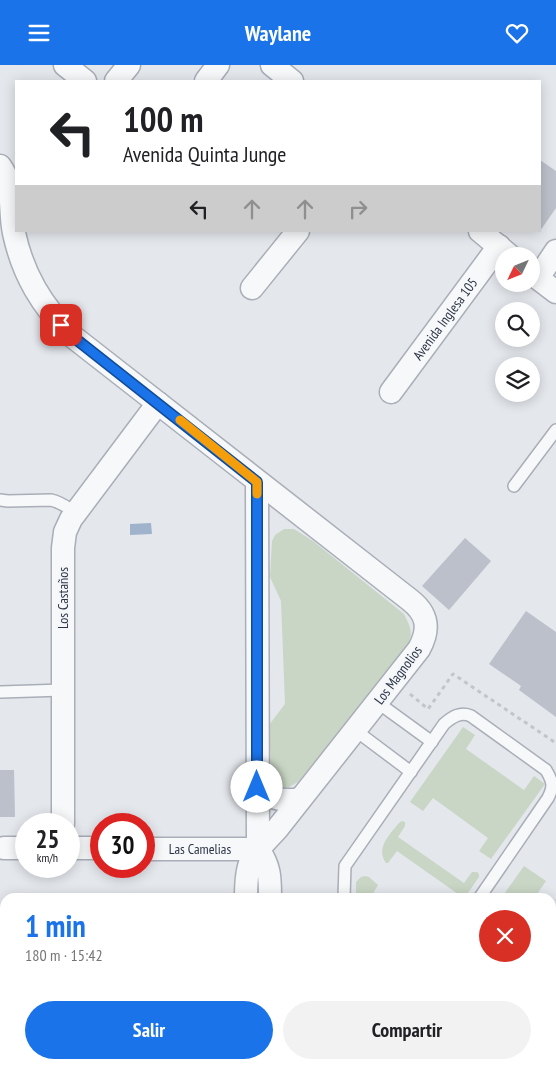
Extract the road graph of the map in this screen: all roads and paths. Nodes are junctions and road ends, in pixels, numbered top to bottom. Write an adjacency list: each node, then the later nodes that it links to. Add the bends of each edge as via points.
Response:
1 (65, 65): 5 (street)
2 (129, 65): 6 (street)
3 (218, 65): 7 (street)
4 (272, 65): 8 (street)
5 (84, 80)
6 (117, 80)
7 (207, 80)
8 (291, 80)
9 (0, 166): 20 (street, Los Magnolios, via 10,189 19,252 41,299 72,336)
10 (297, 232): 17 (street)
11 (481, 232): 12 (street)
12 (500, 247)
13 (556, 251): 15 (street)
14 (495, 263): 19 (street, Avenida Inglesa 105)
15 (540, 268)
16 (540, 280): 18 (street)
17 (252, 288)
18 (556, 292)
19 (391, 392)
20 (158, 403): 22 (street, Los Magnolios); 25 (street, Los Castaños)
21 (556, 430): 23 (lane)
22 (257, 482): 28 (street, Los Magnolios, via 410,600 422,613 426,627 424,641); 32 (street)
23 (514, 487)
24 (0, 500): 25 (lane, via 57,501)
25 (76, 513): 26 (street, Los Castaños, via 64,540)
26 (63, 691): 27 (lane); 34 (street, Los Castaños)
27 (1, 692)
28 (378, 702): 29 (street, Los Magnolios); 30 (lane)
29 (355, 730): 31 (lane); 33 (street, Los Magnolios)
30 (432, 742): 31 (lane); 42 (lane, via 449,720 465,713 546,770 552,781 548,799)
31 (411, 772): 41 (lane, via 344,867)
32 (257, 787): 33 (street, via 280,800); 38 (street)
33 (300, 799): 38 (street, Los Magnolios)
34 (63, 813)
35 (4, 848): 36 (street)
36 (15, 848)
37 (155, 849): 38 (street, Las Camelias)
38 (258, 849): 39 (street, via 249,864); 40 (street, via 267,864)
39 (246, 893)
40 (270, 893)
41 (344, 893)
42 (483, 893)

